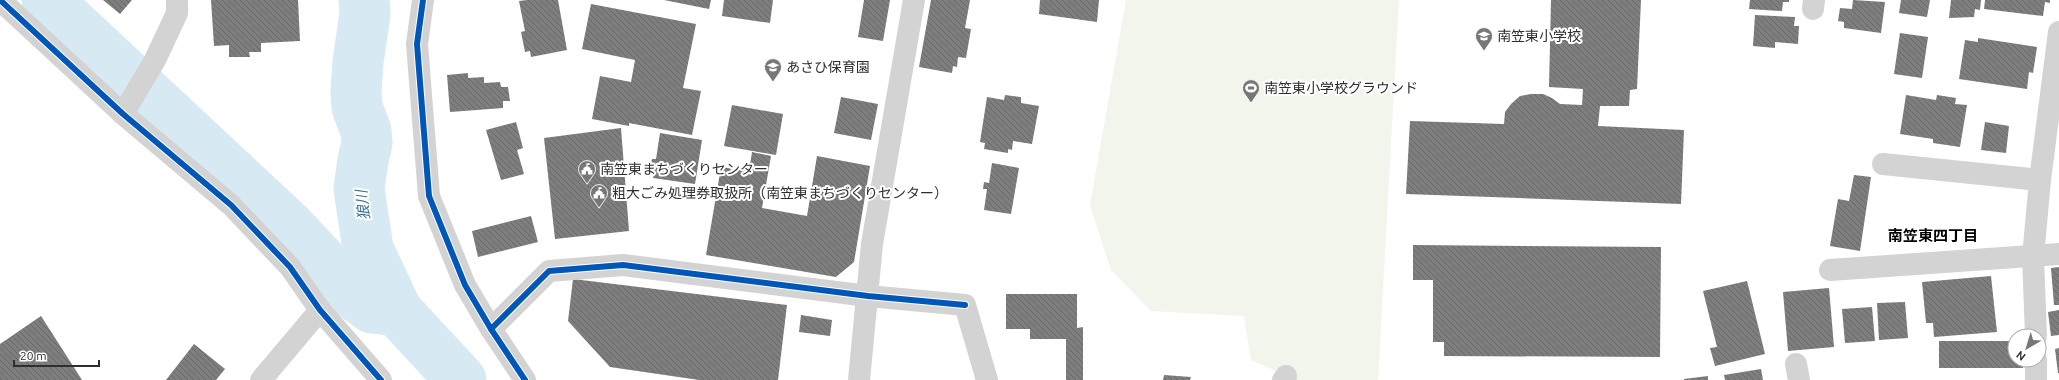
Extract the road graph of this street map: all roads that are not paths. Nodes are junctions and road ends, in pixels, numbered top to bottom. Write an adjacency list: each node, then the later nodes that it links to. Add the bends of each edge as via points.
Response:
1 (177, 0): 6 (street, via 178,13 155,60)
2 (423, 0): 15 (street, via 417,44 429,196 465,285)
3 (914, 0): 12 (street, via 872,244)
4 (3, 5): 6 (street)
5 (2059, 32): 8 (street)
6 (123, 114): 13 (street, via 231,205 290,267)
7 (1884, 164): 8 (street)
8 (2040, 180): 10 (street)
9 (2059, 254): 10 (street)
10 (2034, 257): 11 (street, via 1935,261); 14 (street)
11 (1830, 270)
12 (868, 296): 15 (street, via 623,265 549,271); 20 (street); 21 (street, via 965,305)
13 (320, 310): 17 (street); 18 (street)
14 (2036, 328)
15 (491, 329): 19 (street)
16 (2036, 368): 22 (street)
17 (261, 380)
18 (381, 380)
19 (525, 380)
20 (859, 380)
21 (987, 380)
22 (2036, 380)

